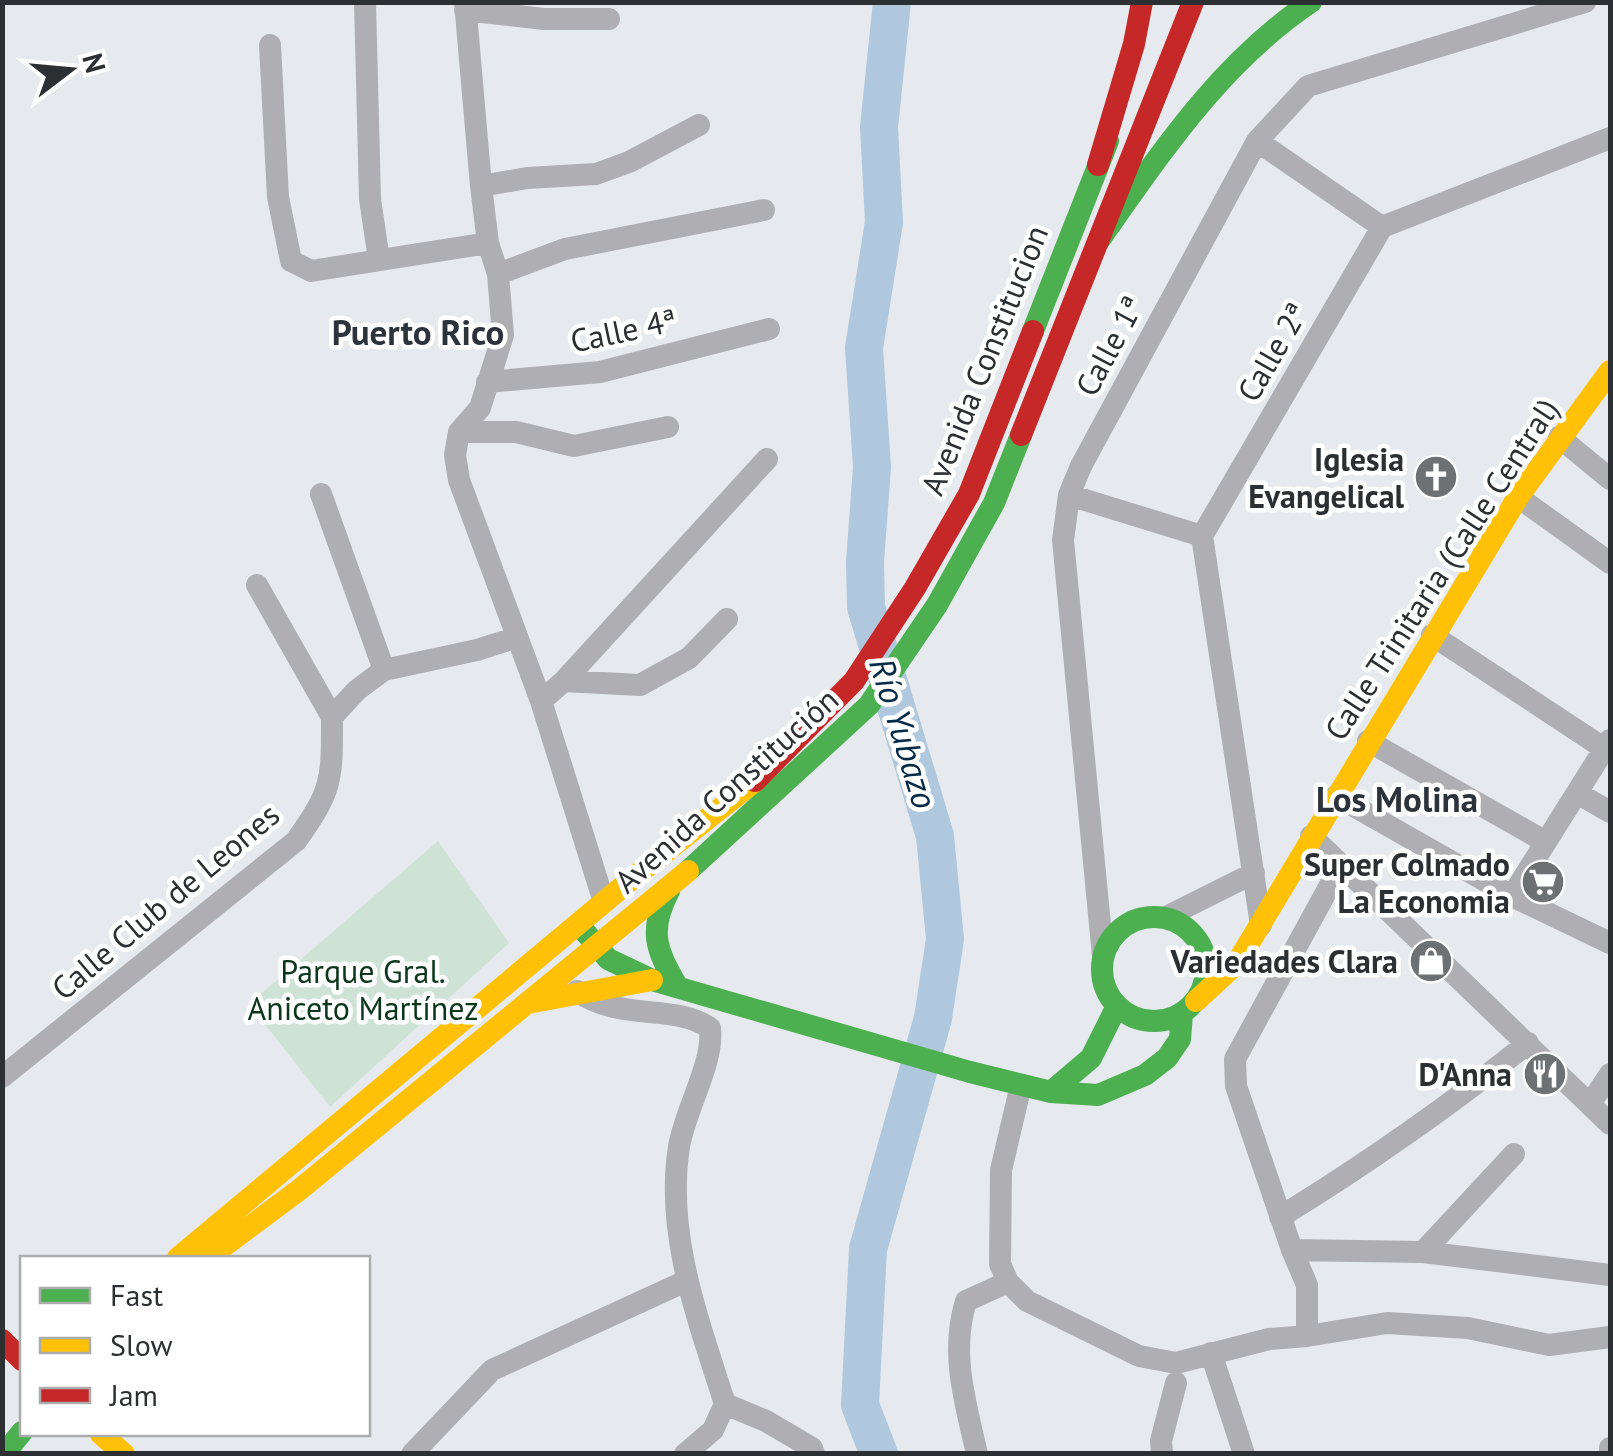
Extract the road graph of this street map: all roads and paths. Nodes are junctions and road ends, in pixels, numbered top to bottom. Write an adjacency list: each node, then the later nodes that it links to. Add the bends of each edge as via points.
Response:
1 (365, 2): 19 (street, via 370,199)
2 (1142, 2): 13 (main road)
3 (1162, 2): 13 (main road, Avenida Constitucion)
4 (1194, 2): 17 (main road, Avenida Constitución)
5 (1312, 2): 17 (main road, via 1284,19 1208,93)
6 (1585, 2): 12 (street, Calle 1ª, via 1308,86)
7 (465, 6): 8 (street); 14 (street)
8 (608, 19)
9 (270, 45): 19 (street, via 278,197 291,261 311,270)
10 (699, 125): 14 (street, via 596,174)
11 (1610, 138): 16 (street)
12 (1257, 141): 16 (street); 30 (street, Calle 1ª)
13 (1098, 166): 53 (main road, Avenida Constitucion, via 969,494 854,681 750,786)
14 (480, 186): 18 (street)
15 (764, 210): 20 (street, via 565,250)
16 (1382, 227): 32 (street, Calle 2ª)
17 (1098, 242): 51 (main road, Avenida Constitución, via 994,503 938,606 870,705)
18 (488, 243): 19 (street); 20 (street)
19 (379, 260)
20 (498, 274): 23 (street, via 503,334)
21 (769, 329): 23 (street, Calle 4ª, via 600,372)
22 (1610, 371): 26 (main road, Calle Trinitaria (Calle Central))
23 (488, 382): 25 (street, via 480,408)
24 (668, 426): 25 (street, via 574,446 516,432)
25 (459, 432): 37 (street, via 459,480)
26 (1559, 438): 28 (street); 31 (main road, Calle Trinitaria (Calle Central))
27 (767, 460): 39 (street)
28 (1610, 478)
29 (321, 494): 38 (street)
30 (1068, 495): 32 (street); 59 (street, Calle 1ª, via 1063,540)
31 (1518, 497): 33 (street); 36 (main road, Calle Trinitaria (Calle Central))
32 (1202, 536): 50 (street)
33 (1610, 562)
34 (257, 584): 41 (street)
35 (727, 619): 39 (street, via 689,658 640,685)
36 (1432, 635): 42 (main road, Calle Trinitaria (Calle Central)); 43 (street)
37 (516, 638): 38 (street); 40 (street)
38 (384, 670): 41 (street)
39 (564, 681): 40 (street)
40 (541, 701): 53 (street)
41 (332, 717): 69 (street, Calle Club de Leones, via 332,772 324,802 296,842)
42 (1368, 741): 45 (main road, Calle Trinitaria (Calle Central)); 48 (street)
43 (1608, 744): 44 (street)
44 (1577, 793): 46 (street); 48 (street)
45 (1336, 796): 47 (main road, Calle Trinitaria (Calle Central)); 52 (street)
46 (1610, 812)
47 (1311, 836): 49 (street); 56 (main road, Calle Trinitaria (Calle Central))
48 (1546, 842): 52 (street)
49 (1340, 866): 67 (street); 75 (street, via 1235,1058 1236,1086)
50 (1254, 873): 54 (street); 56 (street)
51 (672, 885): 58 (main road, Avenida Constitución); 62 (main road, via 654,939)
52 (1512, 896): 57 (street)
53 (604, 902): 55 (main road, Avenida Constitucion)
54 (1166, 917): 59 (main road, via 1126,924); 66 (main road, via 1200,941 1206,961 1206,982)
55 (578, 924): 58 (main road, Calle Trinitaria (Calle Central)); 78 (main road, Avenida Constitucion)
56 (1261, 925): 66 (main road, Calle Trinitaria (Calle Central), via 1237,964)
57 (1610, 943)
58 (597, 947): 60 (main road, Avenida Constitución); 61 (main road, Calle Trinitaria (Calle Central))
59 (1102, 956): 65 (main road, via 1107,992)
60 (568, 970): 63 (street); 64 (main road, Avenida Constitución)
61 (652, 980): 62 (main road, Calle Trinitaria (Calle Central)); 63 (main road)
62 (680, 987): 70 (main road, Calle Trinitaria (Calle Central))
63 (578, 993): 64 (main road); 81 (street, via 628,1012 696,1018 710,1028 712,1045 685,1117 675,1183)
64 (527, 1004): 79 (main road, Avenida Constitución)
65 (1117, 1006): 66 (main road, via 1136,1019 1160,1022); 71 (main road, via 1091,1058)
66 (1189, 1008): 71 (main road, Calle Trinitaria (Calle Central), via 1180,1039 1145,1075 1098,1095)
67 (1528, 1043): 72 (street); 75 (street, via 1350,1174)
68 (1610, 1074): 72 (street)
69 (2, 1078)
70 (1021, 1084): 71 (main road, Calle Trinitaria (Calle Central)); 82 (street, via 1001,1170 1000,1264)
71 (1051, 1092)
72 (1590, 1104): 73 (street)
73 (1610, 1124)
74 (1514, 1154): 77 (street)
75 (1280, 1217): 76 (street)
76 (1292, 1250): 77 (street); 83 (street, via 1307,1285)
77 (1423, 1252): 80 (street)
78 (180, 1256)
79 (211, 1256)
80 (1610, 1275)
81 (686, 1281): 89 (street); 94 (street, via 492,1370)
82 (1008, 1282): 86 (street, via 1027,1300 1139,1356 1176,1363); 97 (street, via 966,1300 959,1325 958,1372)
83 (1307, 1336): 84 (street, via 1387,1323 1468,1328 1550,1345); 86 (street)
84 (1610, 1338)
85 (2, 1340): 87 (main road)
86 (1212, 1354): 99 (street)
87 (20, 1358)
88 (1176, 1384): 98 (street)
89 (725, 1404): 95 (street, via 713,1430); 96 (street, via 766,1421)
90 (20, 1434): 92 (main road)
91 (104, 1436): 93 (main road)
92 (4, 1454)
93 (124, 1454)
94 (412, 1454)
95 (684, 1454)
96 (814, 1454)
97 (978, 1454)
98 (1162, 1454)
99 (1244, 1454)

